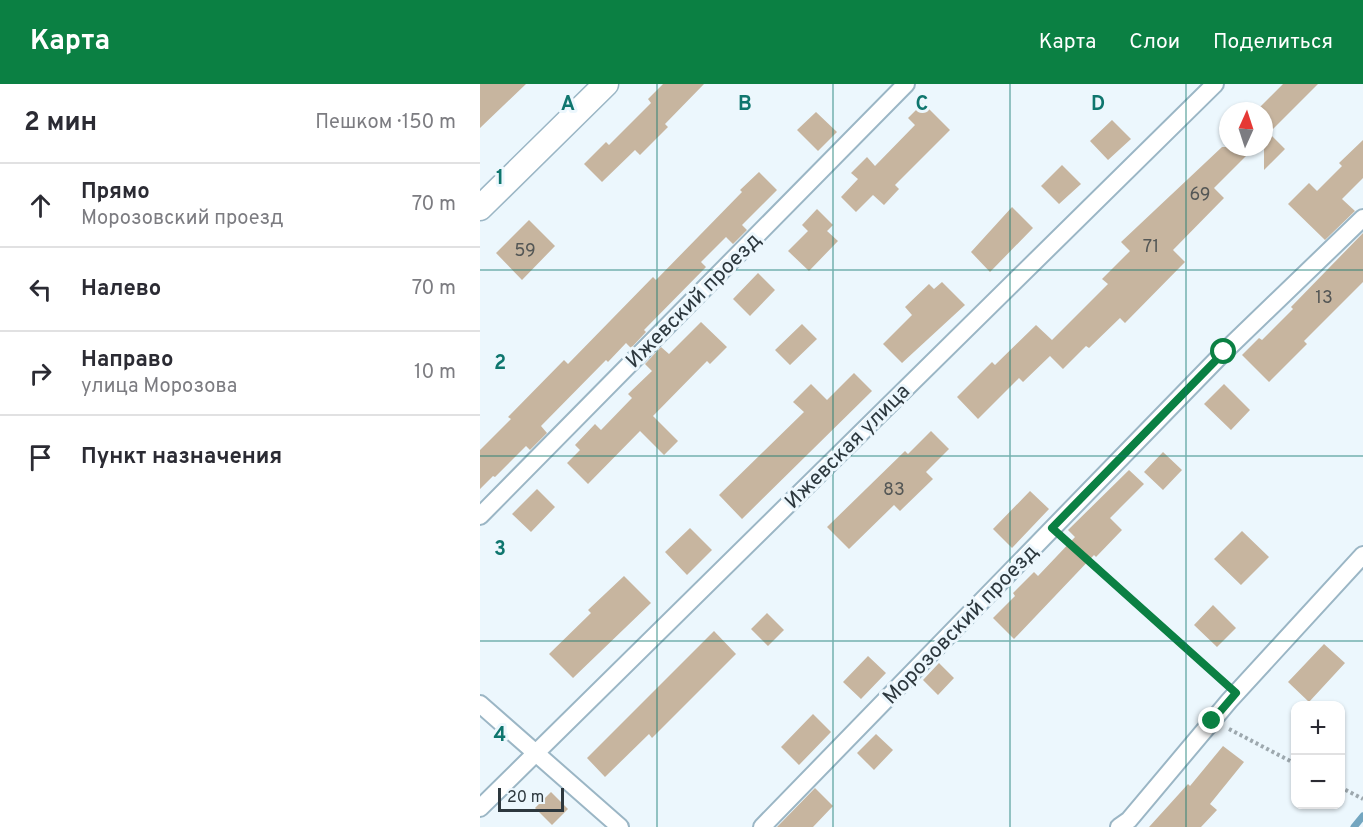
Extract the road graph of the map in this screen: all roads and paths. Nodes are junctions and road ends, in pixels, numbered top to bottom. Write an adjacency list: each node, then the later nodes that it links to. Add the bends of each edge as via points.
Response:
1 (606, 84): 4 (main road)
2 (906, 84): 6 (street, Ижевский проезд)
3 (1215, 84): 12 (street, Ижевская улица)
4 (480, 208)
5 (1363, 218): 7 (street, Морозовский проезд, via 1224,352)
6 (480, 516)
7 (1052, 528): 9 (path); 18 (street, Морозовский проезд)
8 (1363, 555): 9 (street)
9 (1236, 693): 11 (street)
10 (480, 704): 12 (street)
11 (1212, 721): 13 (path); 19 (street)
12 (535, 752): 16 (street, Ижевская улица); 17 (street)
13 (1291, 761)
14 (1345, 789): 15 (path)
15 (1363, 799)
16 (480, 808)
17 (620, 827)
18 (762, 827)
19 (1119, 827)

